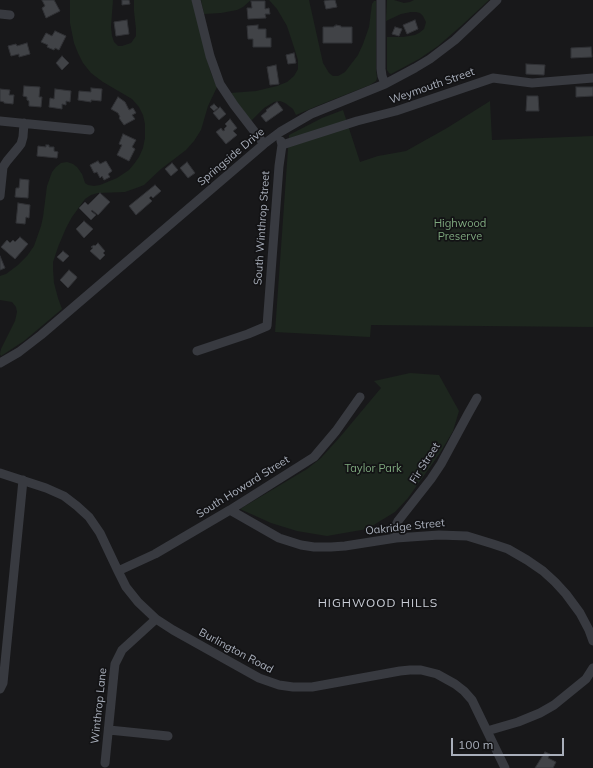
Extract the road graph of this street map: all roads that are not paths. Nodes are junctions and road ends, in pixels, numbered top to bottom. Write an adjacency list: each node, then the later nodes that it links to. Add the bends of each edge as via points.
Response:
1 (196, 0): 10 (street, via 218,78 228,98)
2 (382, 0): 5 (street, via 381,69)
3 (497, 0): 5 (street, Springside Drive, via 445,48)
4 (593, 78): 11 (street, Weymouth Street, via 532,83 494,78)
5 (385, 84): 9 (street, Springside Drive, via 311,114)
6 (0, 121): 7 (street)
7 (24, 123): 8 (street); 12 (street, via 21,144 3,167)
8 (90, 130)
9 (280, 132): 10 (street, Springside Drive); 11 (street, South Winthrop Street)
10 (264, 144): 14 (street, Springside Drive, via 36,339)
11 (282, 145): 13 (street, South Winthrop Street, via 267,326)
12 (0, 196)
13 (197, 351)
14 (0, 363)
15 (360, 397): 19 (street, South Howard Street, via 314,457)
16 (477, 398): 20 (street, Fir Street, via 432,479 398,521 394,529)
17 (0, 473): 18 (street, Burlington Road)
18 (23, 480): 21 (street, Burlington Road, via 64,496 89,517 108,547); 25 (street, via 3,683)
19 (230, 510): 20 (street, Oakridge Street, via 279,538 301,545 331,548); 21 (street, South Howard Street, via 155,554)
20 (396, 538): 23 (street, Oakridge Street, via 427,535 467,536 508,549 543,571 555,582 580,613)
21 (118, 571): 22 (street, Burlington Road, via 138,602)
22 (156, 619): 26 (street, Winthrop Lane, via 122,650 115,664); 27 (street, Burlington Road, via 259,678 279,685 312,687 410,670 437,674 455,684 472,700)
23 (593, 641)
24 (593, 668): 27 (street, via 586,679 554,705 518,722)
25 (0, 690)
26 (109, 730): 28 (street); 29 (street, Winthrop Lane)
27 (487, 731): 30 (street, Burlington Road)
28 (168, 736)
29 (105, 764)
30 (505, 768)

